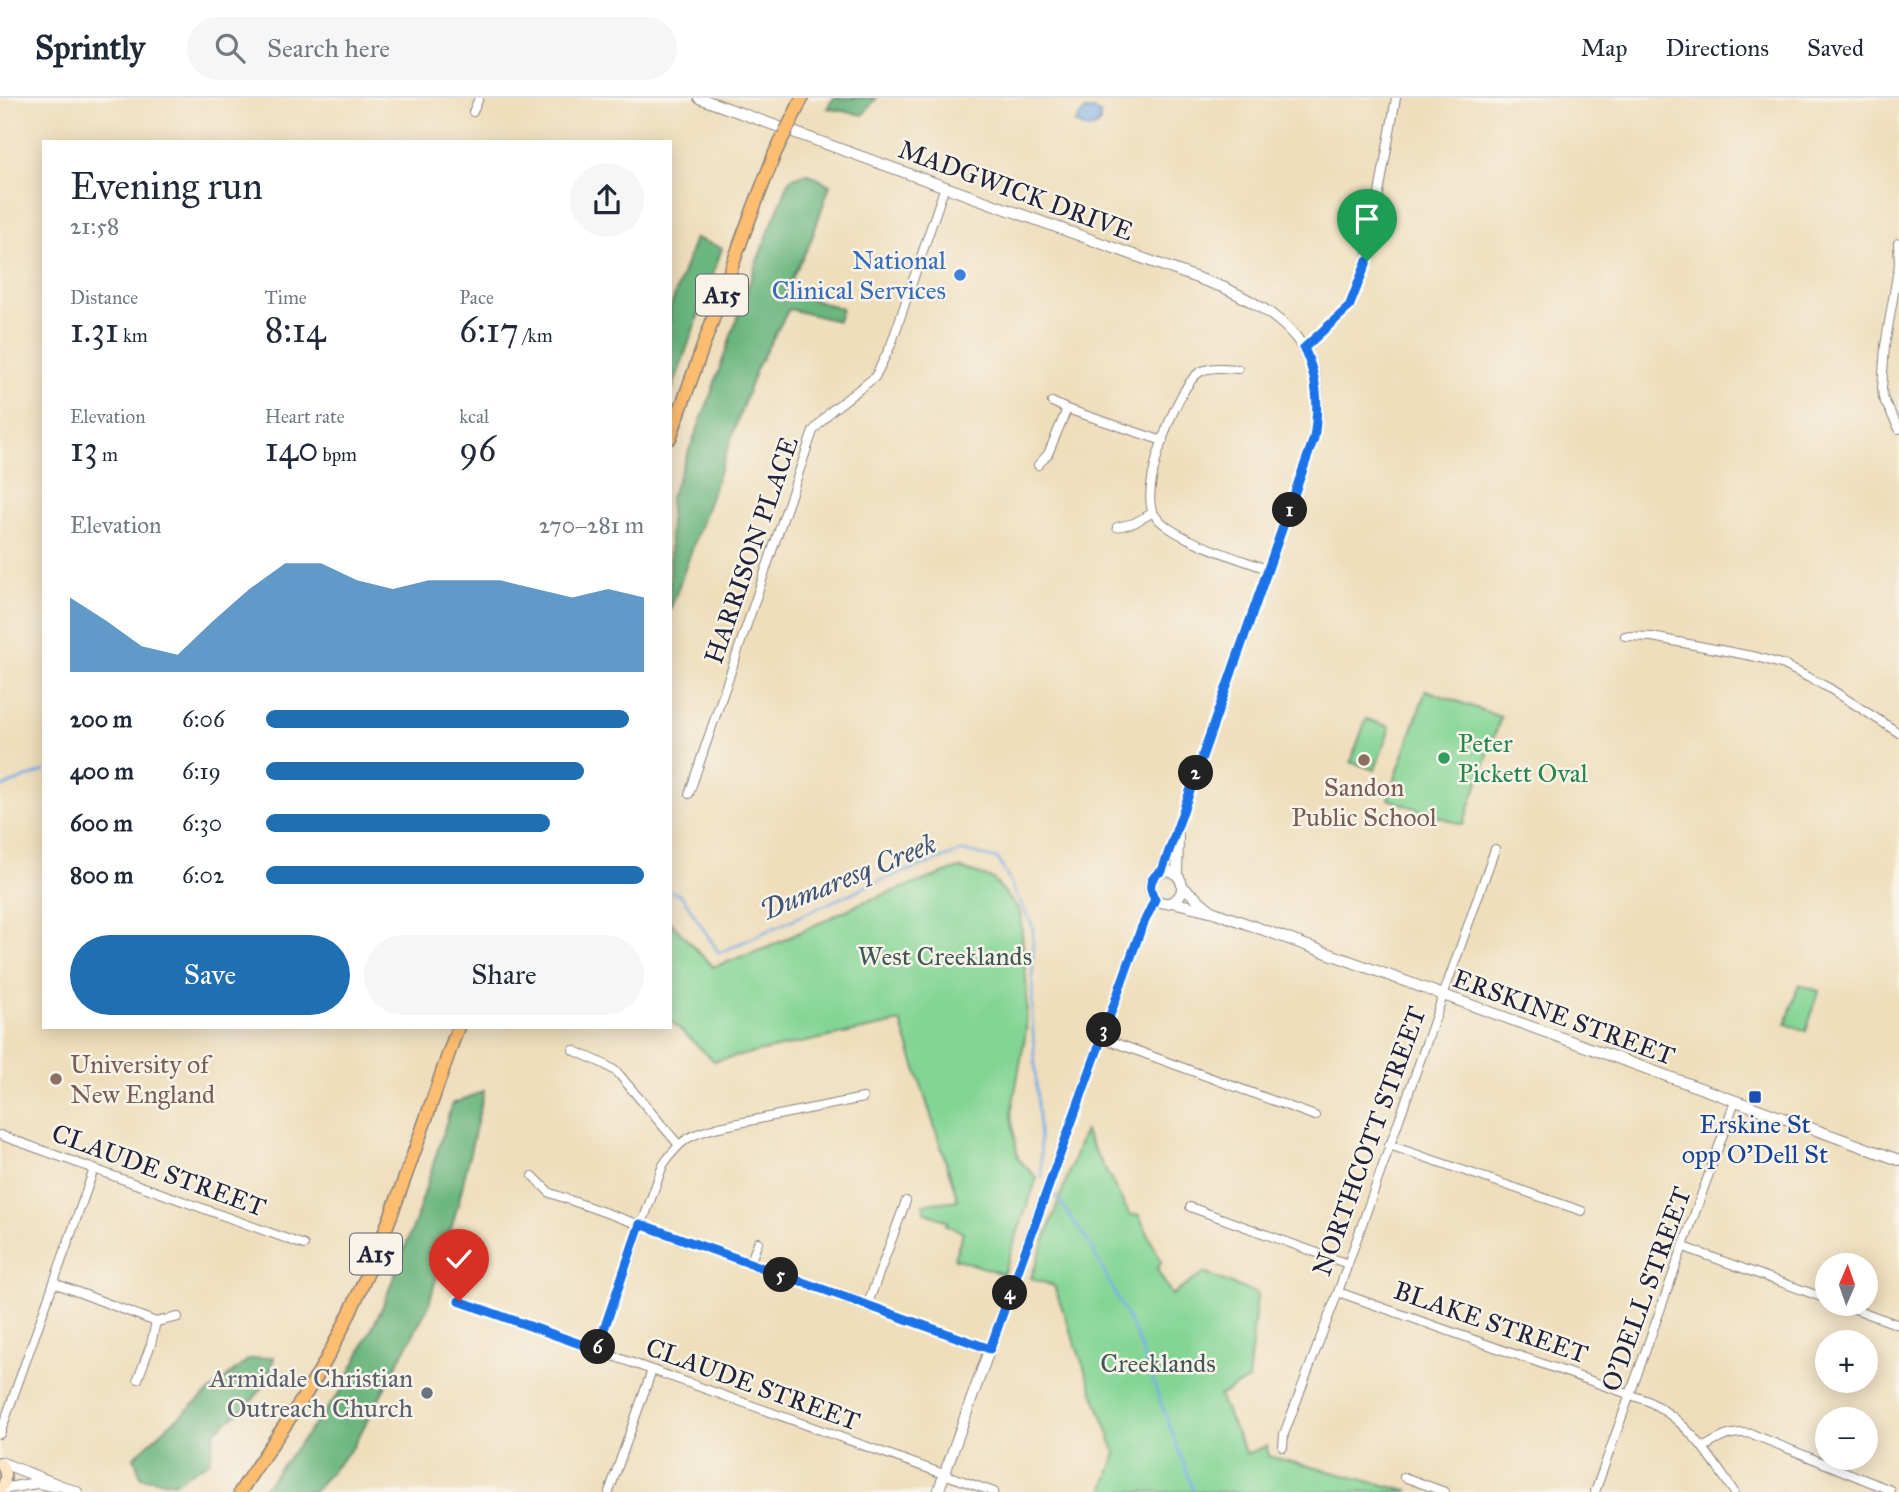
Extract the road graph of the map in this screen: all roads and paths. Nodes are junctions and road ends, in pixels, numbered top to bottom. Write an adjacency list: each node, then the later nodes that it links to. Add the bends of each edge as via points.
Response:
1 (479, 98): 5 (street)
2 (699, 98): 6 (street, MADGWICK DRIVE)
3 (1396, 98): 8 (street, via 1367,261 1349,307)
4 (800, 104): 13 (highway, A15, bridge, via 775,153)
5 (473, 113)
6 (945, 187): 8 (street, MADGWICK DRIVE, via 1225,288 1279,318); 21 (street, HARRISON PLACE, via 891,345 875,377 813,431)
7 (1898, 243): 12 (street, via 1882,388)
8 (1304, 348): 18 (street, MADGWICK DRIVE, via 1316,383 1318,415)
9 (1238, 369): 14 (street, via 1200,372 1177,401)
10 (1052, 402): 11 (street)
11 (1067, 409): 14 (street); 15 (street, via 1048,454)
12 (1899, 429)
13 (672, 432)
14 (1163, 441): 16 (street, via 1148,490)
15 (1038, 465)
16 (1152, 513): 17 (street); 18 (street, via 1185,537)
17 (1117, 527)
18 (1269, 570): 22 (street, MADGWICK DRIVE)
19 (1625, 636): 20 (street, via 1653,637 1784,665)
20 (1899, 733)
21 (689, 794)
22 (1178, 825): 24 (street, MADGWICK DRIVE); 25 (street)
23 (1494, 849): 30 (street, NORTHCOTT STREET)
24 (1162, 871): 25 (street); 27 (street, via 1151,882)
25 (1177, 874): 26 (street)
26 (1183, 887): 28 (street); 29 (street, ERSKINE STREET)
27 (1155, 899): 28 (street); 32 (street)
28 (1172, 902): 29 (street, ERSKINE STREET)
29 (1214, 912): 30 (street, ERSKINE STREET)
30 (1444, 996): 35 (street, ERSKINE STREET); 39 (street, NORTHCOTT STREET)
31 (457, 1029): 70 (highway, A15, via 363,1285 326,1360)
32 (1102, 1038): 36 (street); 61 (street)
33 (573, 1050): 38 (street, via 617,1072)
34 (863, 1098): 38 (street, via 719,1126)
35 (1735, 1101): 40 (street, ERSKINE STREET); 49 (street, O'DELL STREET)
36 (1315, 1116)
37 (0, 1135): 41 (street, CLAUDE STREET)
38 (678, 1144): 46 (street, via 663,1165)
39 (1389, 1144): 45 (street); 51 (street, NORTHCOTT STREET)
40 (1899, 1160)
41 (94, 1169): 48 (street, CLAUDE STREET); 52 (street)
42 (533, 1176): 46 (street, via 550,1193)
43 (906, 1201): 56 (street)
44 (1190, 1208): 51 (street)
45 (1582, 1211)
46 (640, 1224): 50 (street); 62 (street)
47 (758, 1242): 50 (street)
48 (304, 1245)
49 (1684, 1247): 54 (street); 65 (street, O'DELL STREET)
50 (750, 1264): 56 (street)
51 (1348, 1264): 53 (street, NORTHCOTT STREET)
52 (54, 1283): 59 (street); 66 (street)
53 (1338, 1292): 65 (street, BLAKE STREET); 67 (street, NORTHCOTT STREET)
54 (1815, 1295)
55 (459, 1301): 62 (street, CLAUDE STREET)
56 (867, 1306): 61 (street)
57 (1874, 1316): 60 (street)
58 (178, 1317): 59 (street)
59 (156, 1322): 64 (street)
60 (1899, 1325)
61 (990, 1349): 71 (street)
62 (597, 1350): 63 (street, CLAUDE STREET)
63 (652, 1370): 71 (street, CLAUDE STREET); 78 (street)
64 (138, 1379)
65 (1630, 1394): 68 (street, BLAKE STREET, via 1665,1409); 82 (street, O'DELL STREET)
66 (0, 1434)
67 (1283, 1447)
68 (1704, 1447): 75 (street, via 1722,1436 1752,1434); 83 (street, BLAKE STREET)
69 (0, 1462): 73 (main road, via 6,1474); 74 (street)
70 (258, 1464): 76 (highway, A15); 77 (highway, A15)
71 (944, 1475): 79 (street); 80 (street, CLAUDE STREET)
72 (1404, 1477): 81 (street)
73 (1, 1490): 74 (street, via 36,1483)
74 (73, 1490)
75 (1890, 1490)
76 (232, 1492)
77 (240, 1492)
78 (609, 1492)
79 (938, 1492)
80 (994, 1492)
81 (1445, 1492)
82 (1595, 1492)
83 (1734, 1492)

